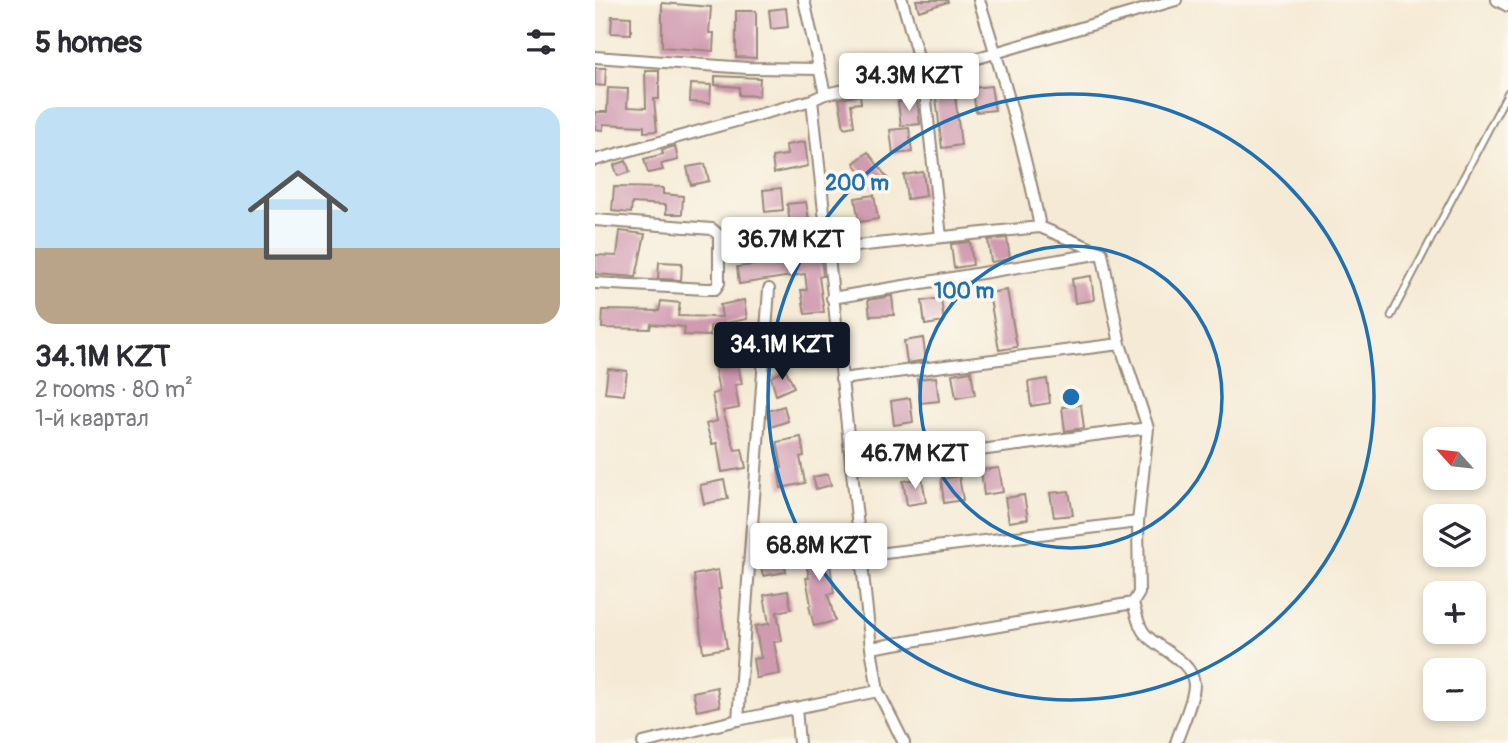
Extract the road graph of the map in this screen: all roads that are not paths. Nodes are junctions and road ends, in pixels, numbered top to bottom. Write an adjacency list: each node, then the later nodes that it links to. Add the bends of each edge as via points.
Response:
1 (804, 0): 9 (street)
2 (902, 0): 10 (street)
3 (979, 0): 7 (street)
4 (1176, 0): 7 (street)
5 (1497, 0): 6 (street)
6 (1508, 5)
7 (996, 54): 10 (street); 16 (street)
8 (595, 57): 9 (street)
9 (819, 69): 12 (street)
10 (923, 74): 12 (street); 17 (street)
11 (1508, 92): 23 (lane)
12 (825, 94): 13 (street)
13 (812, 100): 14 (street); 18 (street)
14 (595, 160)
15 (595, 220): 20 (street, via 712,229 719,235 719,283 715,289)
16 (1040, 227): 17 (street); 19 (street)
17 (941, 237): 18 (street)
18 (827, 249): 22 (street)
19 (1102, 254): 22 (street); 24 (street)
20 (595, 283)
21 (769, 289): 34 (street)
22 (832, 298): 25 (street)
23 (1391, 316)
24 (1120, 344): 25 (street); 26 (street)
25 (841, 379): 27 (street)
26 (1148, 428): 27 (street); 28 (street)
27 (851, 467): 29 (street)
28 (1138, 522): 29 (street); 30 (street, via 1139,593)
29 (861, 556): 31 (street)
30 (1133, 603): 31 (street); 39 (street, via 1141,629 1192,675 1194,687)
31 (871, 648): 32 (street)
32 (878, 691): 33 (street); 38 (street)
33 (796, 708): 34 (street); 37 (street)
34 (738, 720): 35 (street)
35 (691, 738): 36 (street)
36 (643, 743)
37 (799, 743)
38 (904, 743)
39 (1176, 743)

